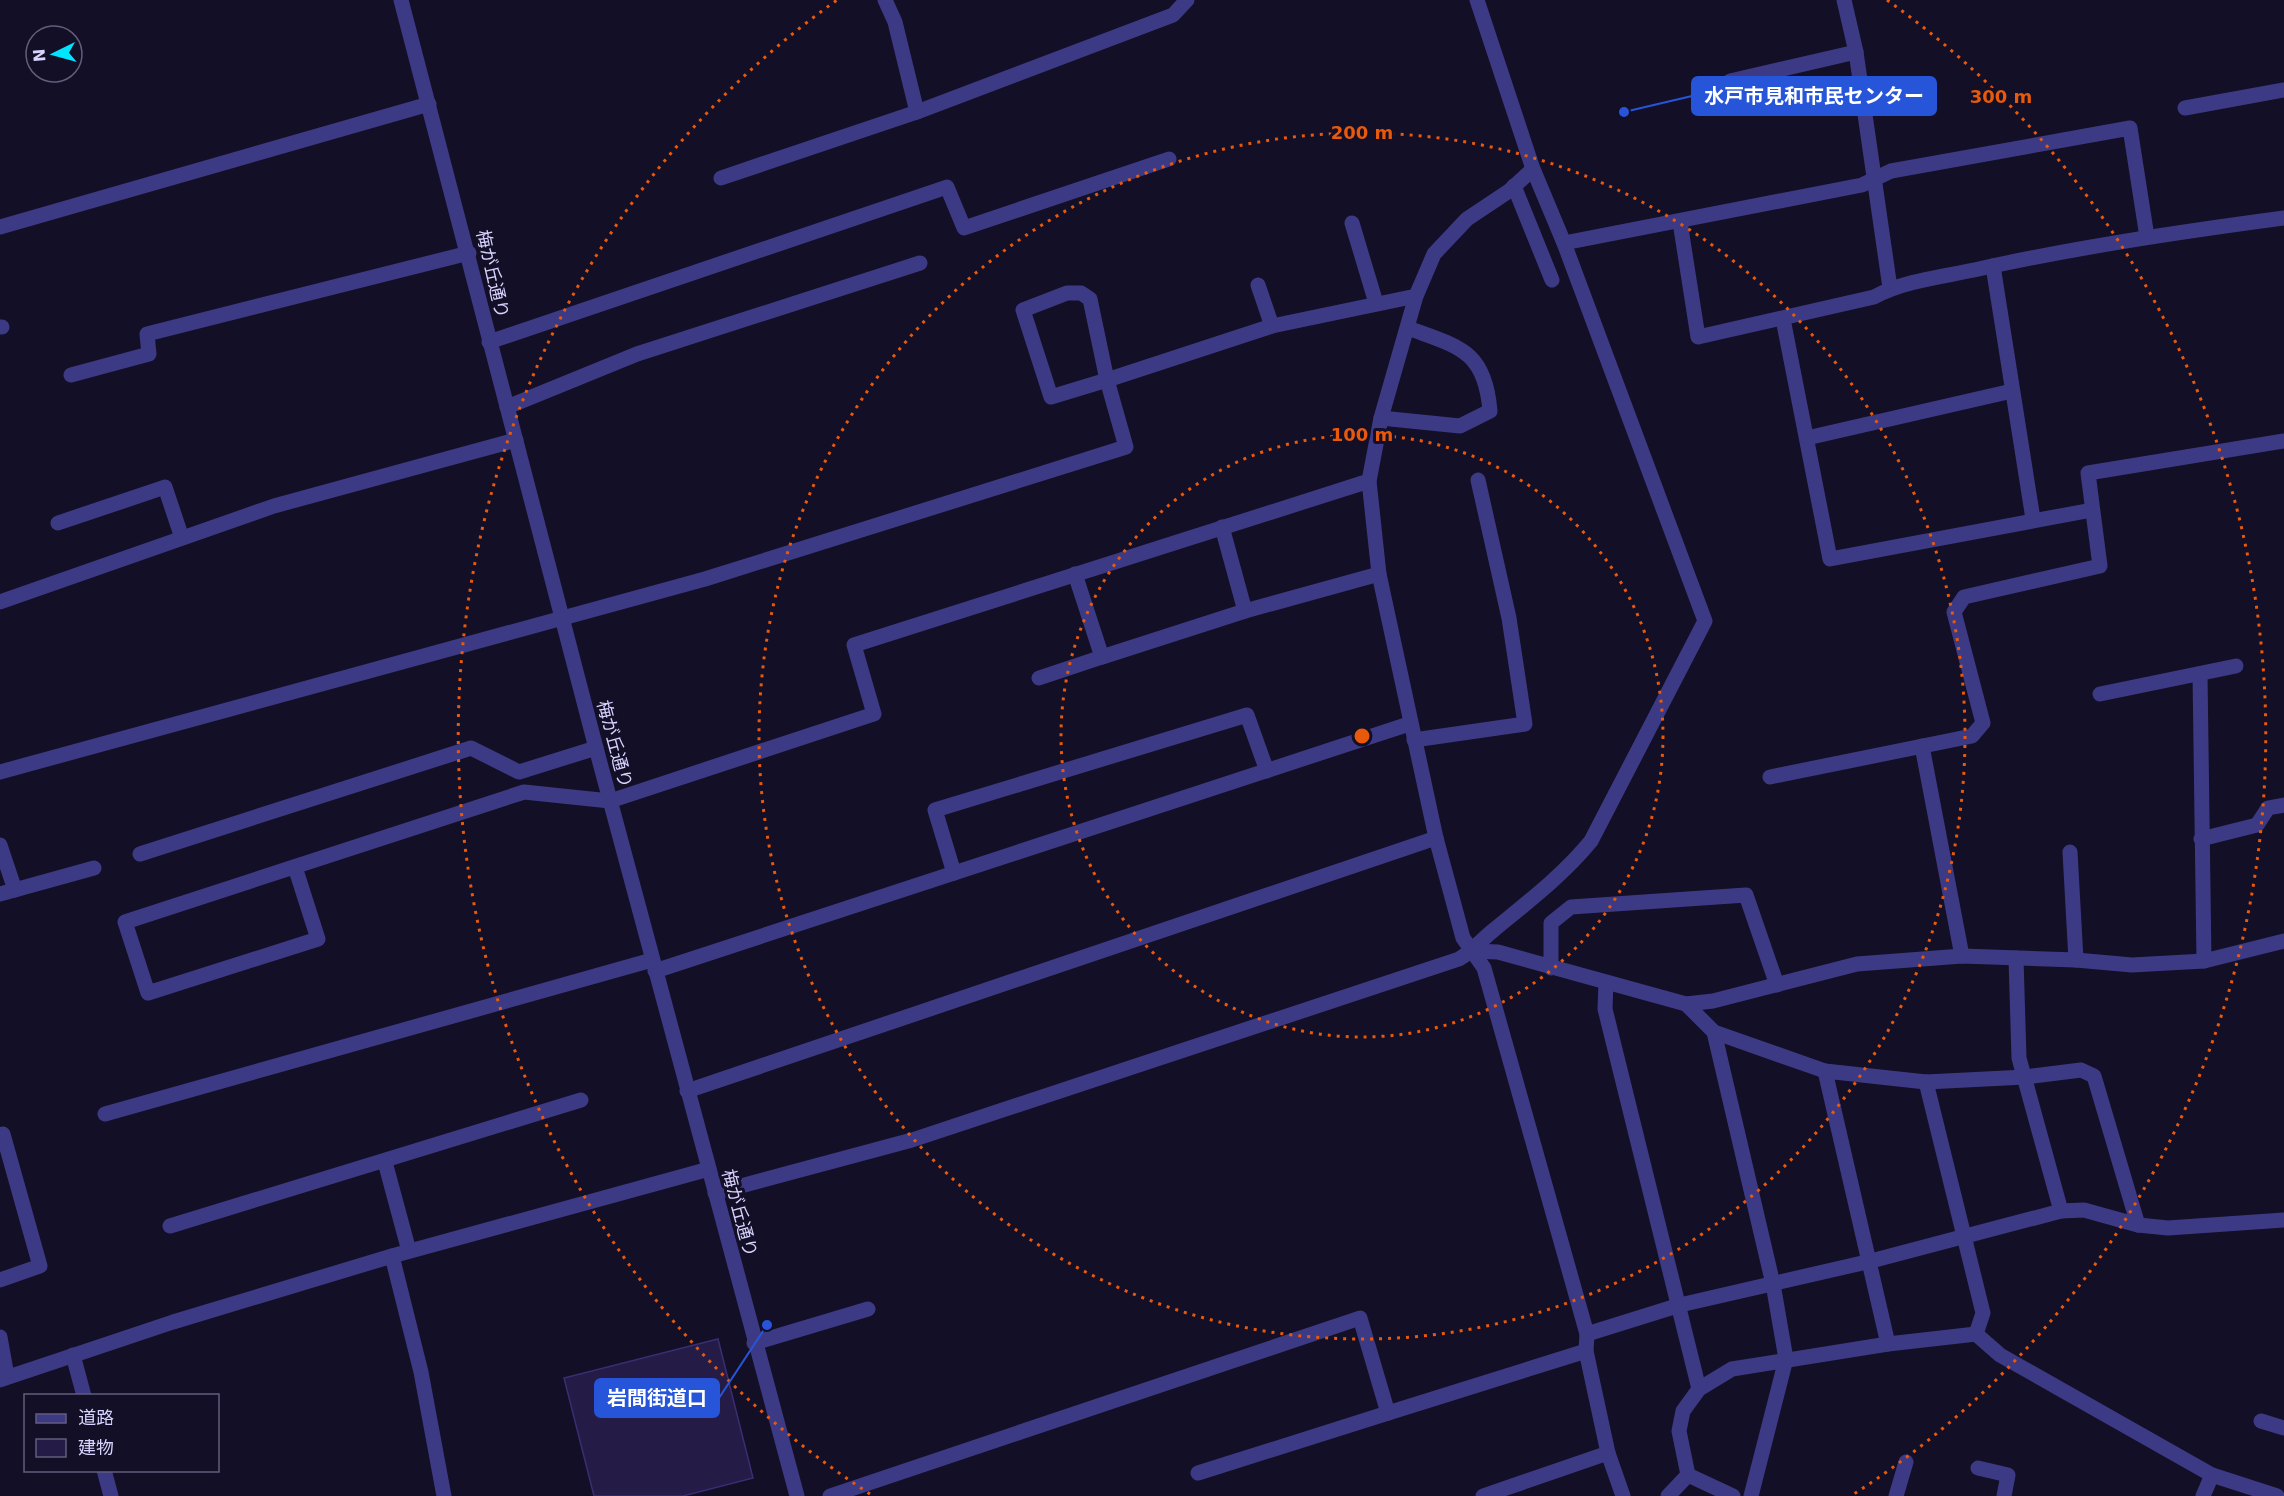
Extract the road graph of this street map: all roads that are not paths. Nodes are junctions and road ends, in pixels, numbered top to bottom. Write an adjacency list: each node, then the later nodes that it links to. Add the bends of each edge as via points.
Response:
1 (401, 0): 9 (street, 梅が丘通り)
2 (885, 0): 11 (street, via 895,22)
3 (1187, 0): 11 (street, via 1173,15)
4 (1478, 0): 13 (street)
5 (1844, 0): 6 (street)
6 (1856, 52): 7 (street); 15 (street)
7 (1730, 81)
8 (2284, 90): 10 (street)
9 (429, 104): 20 (street); 23 (street, 梅が丘通り)
10 (2185, 108)
11 (917, 112): 14 (street)
12 (1169, 159): 34 (street, via 964,228 947,186)
13 (1533, 170): 16 (street); 22 (street)
14 (721, 178)
15 (1876, 179): 18 (street); 21 (street, via 1891,171 2130,128); 28 (street)
16 (1514, 186): 26 (street); 29 (street, via 1467,219 1434,254)
17 (2284, 218): 21 (street)
18 (1680, 222): 22 (street); 31 (street, via 1698,337)
19 (1352, 223): 30 (street)
20 (0, 227)
21 (2147, 237): 25 (street)
22 (1564, 243): 79 (street, via 1705,621 1591,841 1569,869)
23 (469, 253): 34 (street, 梅が丘通り); 35 (street, via 147,334 149,354)
24 (920, 263): 38 (street, via 637,354)
25 (1993, 266): 28 (street); 37 (street)
26 (1552, 280)
27 (1258, 285): 32 (street)
28 (1890, 288): 31 (street, via 1874,297)
29 (1416, 296): 30 (street); 33 (street)
30 (1376, 303): 32 (street)
31 (1783, 319): 40 (street)
32 (1272, 326): 36 (street)
33 (1408, 328): 39 (street); 39 (street, via 1455,345 1473,358 1488,387 1490,411 1460,426)
34 (489, 342): 38 (street, 梅が丘通り)
35 (71, 375)
36 (1107, 380): 36 (street, via 1090,299 1081,293 1067,293 1023,310 1051,397); 54 (street, via 1126,447)
37 (2012, 391): 40 (street); 46 (street)
38 (507, 407): 41 (street, 梅が丘通り)
39 (1381, 418): 44 (street)
40 (1807, 438): 46 (street, via 1830,559)
41 (516, 440): 49 (street, via 274,506); 54 (street, 梅が丘通り)
42 (2284, 441): 45 (street, via 2088,473)
43 (1478, 480): 61 (street, via 1509,618 1525,724)
44 (1369, 481): 48 (street); 51 (street)
45 (2092, 510): 46 (street); 62 (street, via 2100,566 1964,597 1954,612 1983,723 1972,736)
46 (2033, 519)
47 (58, 523): 49 (street, via 165,487)
48 (1222, 527): 50 (street); 53 (street)
49 (182, 538): 52 (street)
50 (1075, 574): 55 (street); 67 (street, via 854,645 874,714)
51 (1379, 574): 53 (street); 60 (street)
52 (0, 602)
53 (1245, 611): 55 (street)
54 (562, 620): 63 (street, 梅が丘通り); 65 (street)
55 (1102, 657): 58 (street)
56 (2236, 666): 57 (street)
57 (2200, 674): 59 (street); 70 (street)
58 (1039, 678)
59 (2100, 694)
60 (1409, 724): 61 (street); 64 (street)
61 (1414, 740): 69 (street)
62 (1922, 746): 66 (street); 80 (street)
63 (596, 748): 67 (street, 梅が丘通り); 73 (street, via 519,772 471,748)
64 (1268, 771): 76 (street); 76 (street, via 1247,715 935,810)
65 (0, 772)
66 (1770, 777)
67 (610, 801): 74 (street, via 524,792); 84 (street, 梅が丘通り)
68 (2284, 805): 70 (street, via 2268,808 2256,825)
69 (1436, 838): 79 (street, via 1463,938); 93 (street)
70 (2201, 839): 83 (street)
71 (0, 845): 77 (street)
72 (2070, 852): 82 (street)
73 (140, 854)
74 (295, 867): 74 (street, via 125,922 148,993 318,939)
75 (94, 868): 77 (street)
76 (954, 873): 84 (street)
77 (8, 892)
78 (2284, 941): 83 (street)
79 (1472, 951): 85 (street, via 1498,952); 99 (street, via 1448,963 912,1140); 112 (street, via 1484,968)
80 (1962, 956): 81 (street); 87 (street, via 1857,964)
81 (2016, 958): 82 (street); 91 (street, via 2019,1058)
82 (2076, 960): 83 (street, via 2132,965)
83 (2204, 961)
84 (654, 965): 93 (street, 梅が丘通り); 95 (street)
85 (1551, 968): 86 (street); 87 (street, via 1551,923 1571,907 1746,895)
86 (1606, 982): 88 (street); 110 (street, via 1605,1009)
87 (1776, 985): 88 (street)
88 (1686, 1004): 89 (street)
89 (1714, 1032): 90 (street); 109 (street)
90 (1825, 1071): 92 (street); 107 (street)
91 (2025, 1077): 92 (street); 100 (street); 102 (street, via 2080,1070 2094,1077)
92 (1926, 1082): 104 (street)
93 (687, 1091): 98 (street, 梅が丘通り)
94 (581, 1100): 97 (street)
95 (105, 1114)
96 (3, 1134): 108 (street, via 40,1266)
97 (385, 1162): 103 (street); 105 (street)
98 (709, 1170): 99 (street, 梅が丘通り); 105 (street)
99 (715, 1193): 115 (street, 梅が丘通り)
100 (2061, 1211): 102 (street, via 2084,1210); 104 (street)
101 (2284, 1220): 102 (street, via 2168,1228)
102 (2138, 1225)
103 (170, 1226)
104 (1965, 1236): 107 (street); 113 (street, via 1983,1313)
105 (408, 1251): 106 (street)
106 (392, 1256): 118 (street); 134 (street, via 421,1372)
107 (1871, 1261): 109 (street); 116 (street)
108 (0, 1280)
109 (1773, 1284): 110 (street); 119 (street)
110 (1680, 1305): 112 (street); 121 (street)
111 (868, 1309): 115 (street)
112 (1587, 1334): 117 (street)
113 (1976, 1334): 116 (street); 132 (street, via 2000,1355)
114 (0, 1337): 120 (street)
115 (754, 1343): 135 (street, 梅が丘通り)
116 (1888, 1344): 119 (street)
117 (1586, 1351): 123 (street); 126 (street)
118 (73, 1355): 120 (street); 122 (street)
119 (1786, 1359): 121 (street, via 1732,1369); 141 (street)
120 (4, 1378)
121 (1699, 1389): 131 (street, via 1683,1412 1679,1431)
122 (84, 1394)
123 (1388, 1413): 130 (street); 136 (street, via 1360,1317)
124 (2261, 1422): 125 (street)
125 (2284, 1428)
126 (1608, 1452): 137 (street); 138 (street)
127 (1906, 1462): 142 (street)
128 (1978, 1468): 143 (street, via 2008,1475)
129 (105, 1472): 133 (street)
130 (1198, 1473)
131 (1688, 1475): 139 (street); 140 (street)
132 (2212, 1475): 144 (street); 145 (street)
133 (111, 1496)
134 (444, 1496)
135 (797, 1496)
136 (831, 1496)
137 (1483, 1496)
138 (1623, 1496)
139 (1668, 1496)
140 (1733, 1496)
141 (1751, 1496)
142 (1896, 1496)
143 (2004, 1496)
144 (2203, 1496)
145 (2277, 1496)

